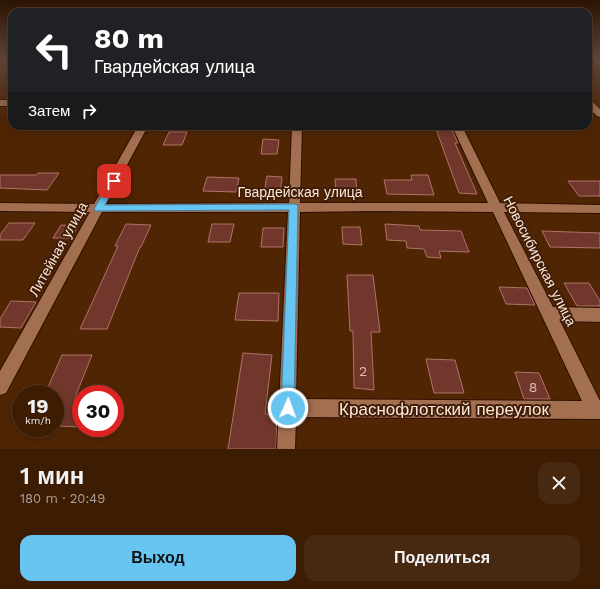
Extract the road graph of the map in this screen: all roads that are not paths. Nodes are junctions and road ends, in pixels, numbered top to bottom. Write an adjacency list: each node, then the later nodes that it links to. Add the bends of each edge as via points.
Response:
1 (592, 106): 2 (street)
2 (600, 114)
3 (142, 130): 9 (street, Литейная улица)
4 (297, 130): 6 (street)
5 (459, 130): 7 (street, Новосибирская улица)
6 (293, 206): 7 (street, Гвардейская улица); 9 (street, Гвардейская улица); 14 (street)
7 (494, 206): 10 (street, Гвардейская улица); 11 (street, Новосибирская улица)
8 (0, 207): 9 (street, Гвардейская улица)
9 (99, 209): 13 (street, Литейная улица)
10 (600, 209)
11 (550, 314): 12 (street); 15 (street, Новосибирская улица)
12 (600, 316)
13 (0, 387)
14 (288, 408): 15 (street, Краснофлотский переулок); 16 (street)
15 (597, 410)
16 (286, 449)

